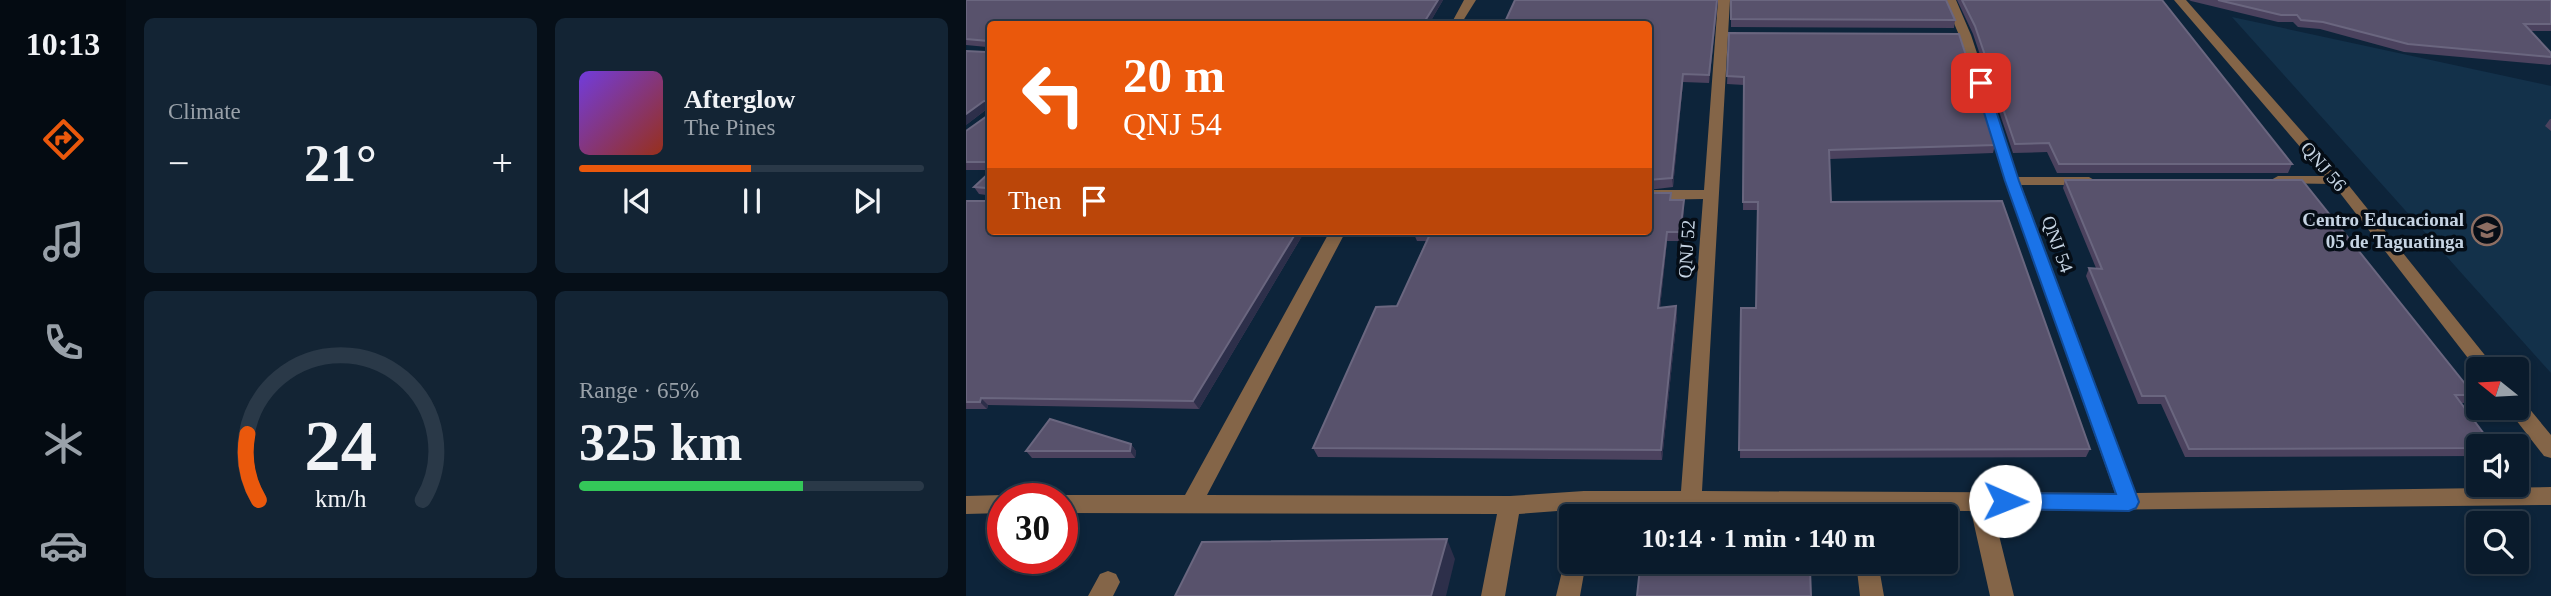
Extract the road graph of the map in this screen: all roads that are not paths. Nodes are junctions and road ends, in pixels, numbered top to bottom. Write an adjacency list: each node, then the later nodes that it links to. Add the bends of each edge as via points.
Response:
1 (1469, 0): 5 (street)
2 (1724, 0): 10 (street, QNJ 52, via 1729,34)
3 (1950, 0): 9 (street, QNJ 54)
4 (2180, 0): 8 (street, QNJ 56)
5 (1458, 21)
6 (2107, 180): 9 (street)
7 (2256, 180): 8 (street)
8 (2337, 180): 13 (street, QNJ 56)
9 (2012, 181): 19 (street, QNJ 54)
10 (1711, 194): 11 (street); 17 (street, QNJ 52)
11 (1652, 195)
12 (1336, 235): 20 (street)
13 (2477, 357)
14 (2527, 420): 15 (street)
15 (2551, 450)
16 (2551, 496): 19 (street)
17 (1691, 500): 22 (street); 23 (street)
18 (1980, 501): 19 (street); 24 (street); 34 (street)
19 (2129, 502)
20 (1192, 503): 21 (street); 27 (street)
21 (1078, 504)
22 (1636, 504)
23 (1775, 504)
24 (1928, 504)
25 (966, 505): 26 (street)
26 (987, 505)
27 (1510, 505): 28 (street); 31 (street)
28 (1559, 507)
29 (1572, 574): 32 (street)
30 (1868, 574): 33 (street)
31 (1493, 596)
32 (1568, 596)
33 (1871, 596)
34 (2002, 596)

